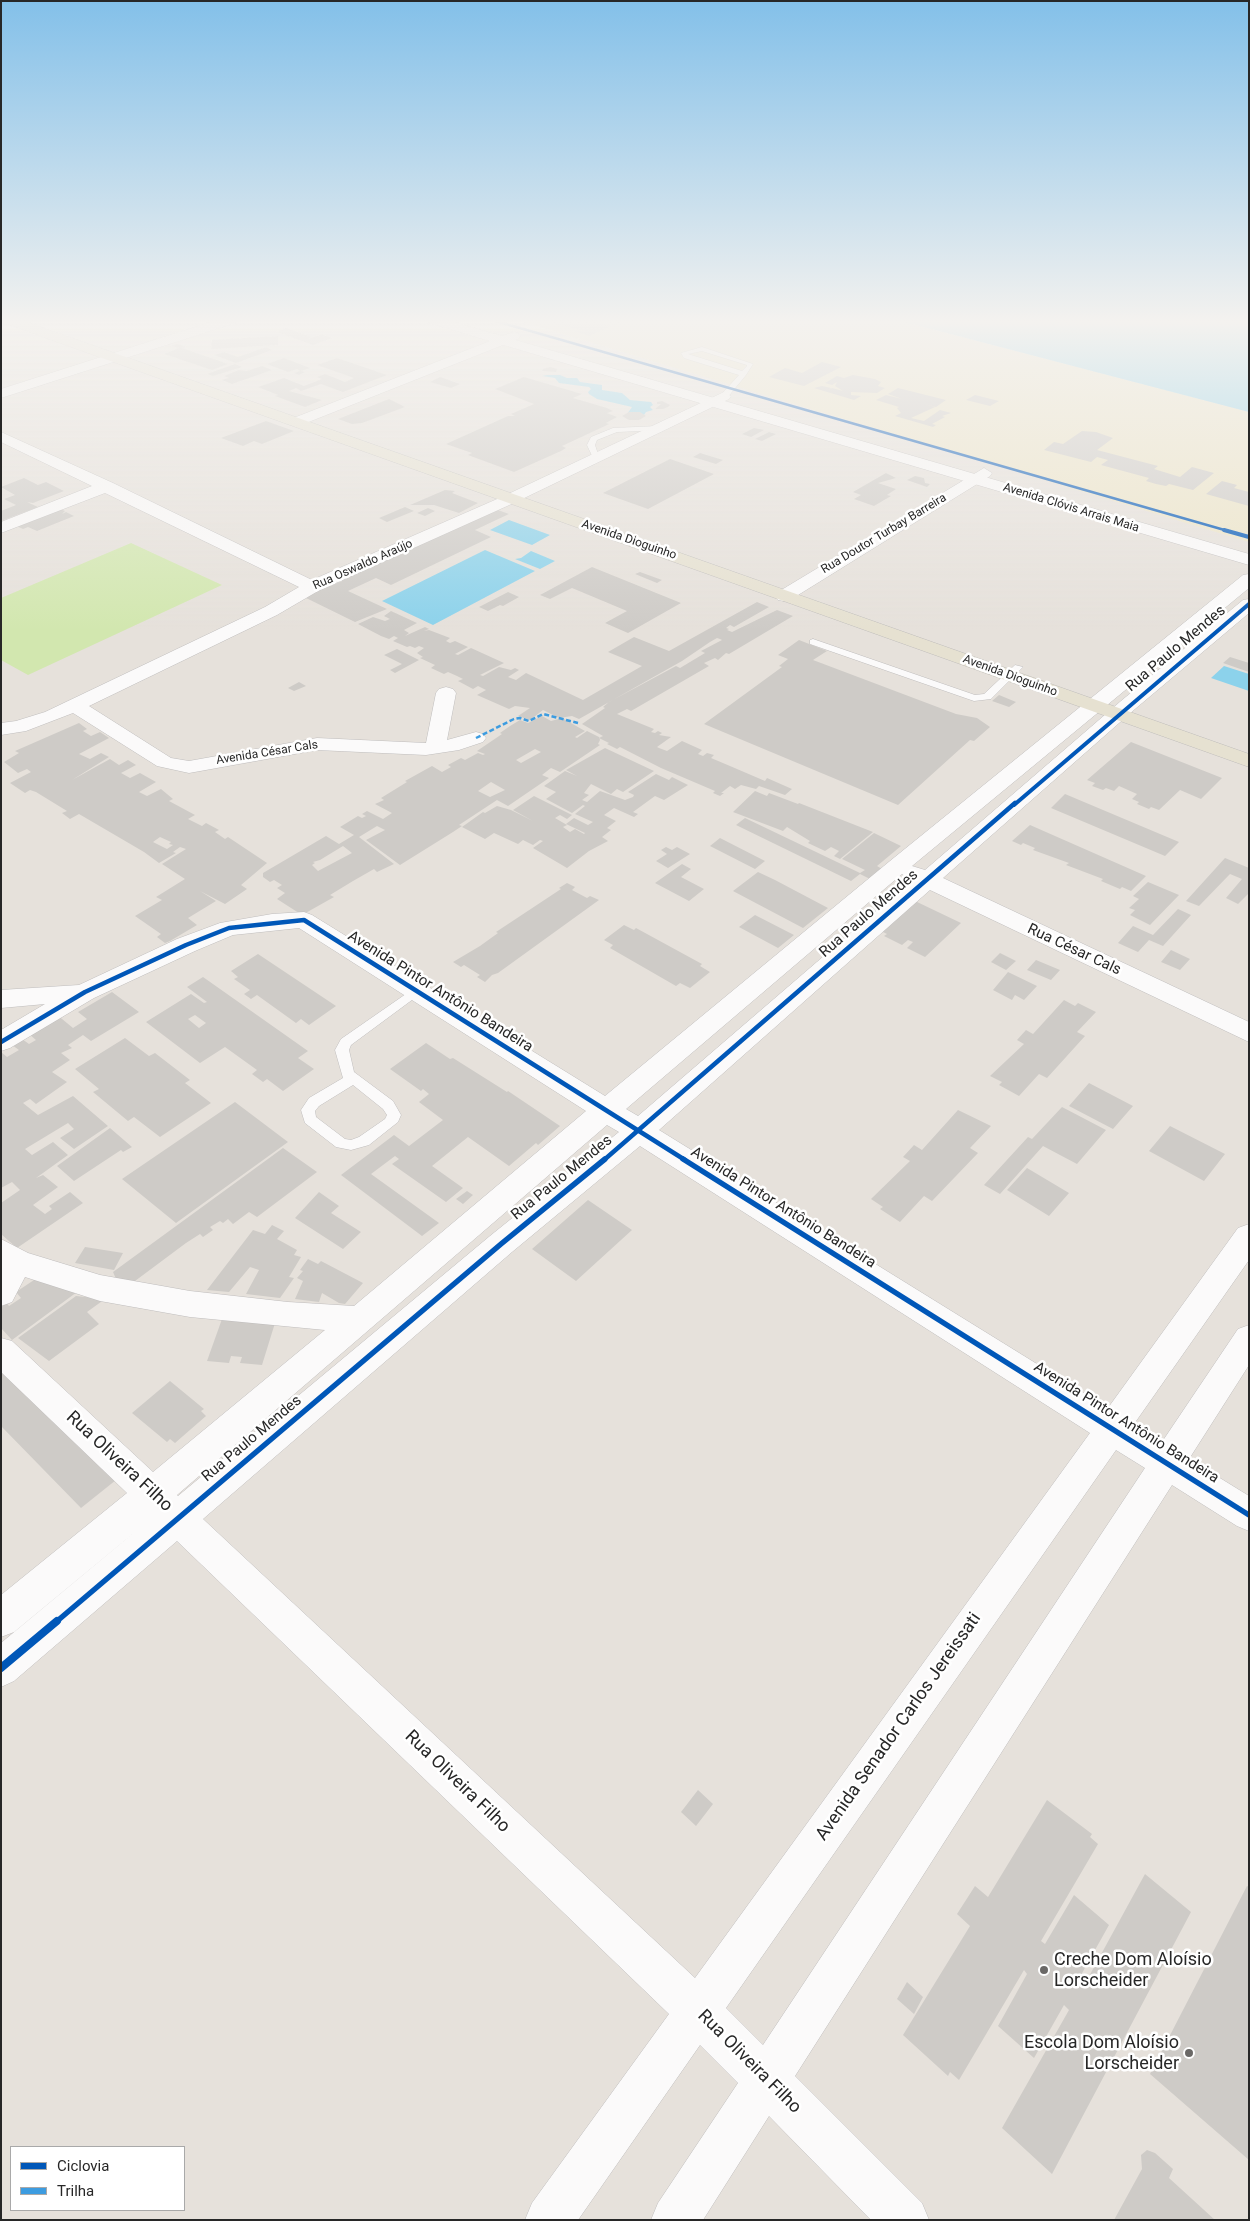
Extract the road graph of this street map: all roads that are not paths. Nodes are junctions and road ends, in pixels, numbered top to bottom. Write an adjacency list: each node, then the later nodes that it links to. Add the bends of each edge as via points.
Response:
1 (312, 424): 7 (main road, Avenida Dioguinho)
2 (669, 424): 7 (street, Rua Oswaldo Araújo)
3 (803, 424): 5 (street, Avenida Clóvis Arrais Maia)
4 (1, 436): 6 (street)
5 (980, 476): 9 (street, Avenida Clóvis Arrais Maia); 10 (street, Avenida Clóvis Arrais Maia); 13 (street, Rua Doutor Turbay Barreira)
6 (107, 486): 8 (street); 12 (street)
7 (516, 496): 12 (street, Rua Oswaldo Araújo); 13 (main road, Avenida Dioguinho)
8 (1, 528)
9 (1249, 550)
10 (1249, 560)
11 (1249, 579): 19 (street, Rua Paulo Mendes)
12 (312, 588): 18 (street, Rua Oswaldo Araújo, via 271,611)
13 (791, 592): 16 (main road, Avenida Dioguinho)
14 (1249, 604): 19 (street, Rua Paulo Mendes)
15 (813, 642): 16 (lane, via 974,698 987,697)
16 (1013, 671): 19 (main road, Avenida Dioguinho)
17 (446, 694): 22 (street)
18 (74, 705): 20 (street, Rua Oswaldo Araújo, via 33,723); 22 (street, Avenida César Cals, via 164,762 177,766 189,767 317,744)
19 (1111, 706): 23 (main road, Avenida Dioguinho); 24 (main road, Avenida Dioguinho); 25 (street, Rua Paulo Mendes); 26 (street, Rua Paulo Mendes)
20 (1, 729)
21 (476, 738): 22 (street, Avenida César Cals)
22 (435, 748)
23 (1249, 748)
24 (1249, 761)
25 (1026, 762): 26 (street); 27 (street, Rua Paulo Mendes)
26 (1052, 773): 28 (street, Rua Paulo Mendes)
27 (898, 866): 28 (street, Rua César Cals); 35 (street, Rua Paulo Mendes)
28 (927, 880): 32 (street, Rua César Cals); 36 (street, Rua Paulo Mendes)
29 (416, 991): 30 (street, Avenida Pintor Antônio Bandeira, via 304,920 229,928 186,944); 34 (lane, via 346,1042 342,1050 343,1063); 35 (street, Avenida Pintor Antônio Bandeira)
30 (85, 992): 31 (street); 33 (street)
31 (1, 998)
32 (1249, 1033)
33 (1, 1042)
34 (353, 1078): 34 (lane, via 388,1105 394,1115 391,1122 364,1141 351,1145 341,1143 310,1119 308,1110 314,1102)
35 (605, 1111): 36 (street, Avenida Pintor Antônio Bandeira); 37 (street, Rua Paulo Mendes)
36 (638, 1132): 39 (street, Rua Paulo Mendes); 47 (street, Avenida Pintor Antônio Bandeira)
37 (474, 1223): 39 (street); 42 (street, Rua Paulo Mendes)
38 (1249, 1236): 47 (street, Avenida Senador Carlos Jereissati)
39 (501, 1244): 46 (street, Rua Paulo Mendes)
40 (10, 1256): 41 (street); 42 (street, via 100,1288 181,1302)
41 (1, 1292)
42 (360, 1319): 45 (street, Rua Paulo Mendes)
43 (1249, 1338): 48 (street)
44 (1, 1351): 49 (street, Rua Oliveira Filho)
45 (258, 1406): 46 (street); 49 (street, Rua Paulo Mendes)
46 (285, 1428): 49 (street, Rua Paulo Mendes)
47 (1111, 1429): 48 (street, Avenida Pintor Antônio Bandeira); 53 (street, Avenida Senador Carlos Jereissati)
48 (1167, 1463): 50 (street, Avenida Pintor Antônio Bandeira); 54 (street)
49 (166, 1506): 51 (street, Rua Paulo Mendes); 52 (street, Rua Paulo Mendes); 53 (street, Rua Oliveira Filho)
50 (1249, 1515)
51 (1, 1619)
52 (1, 1668)
53 (697, 2010): 54 (street, Rua Oliveira Filho); 55 (street, Avenida Senador Carlos Jereissati)
54 (766, 2078): 56 (street); 57 (street, Rua Oliveira Filho)
55 (549, 2220)
56 (675, 2220)
57 (905, 2220)

